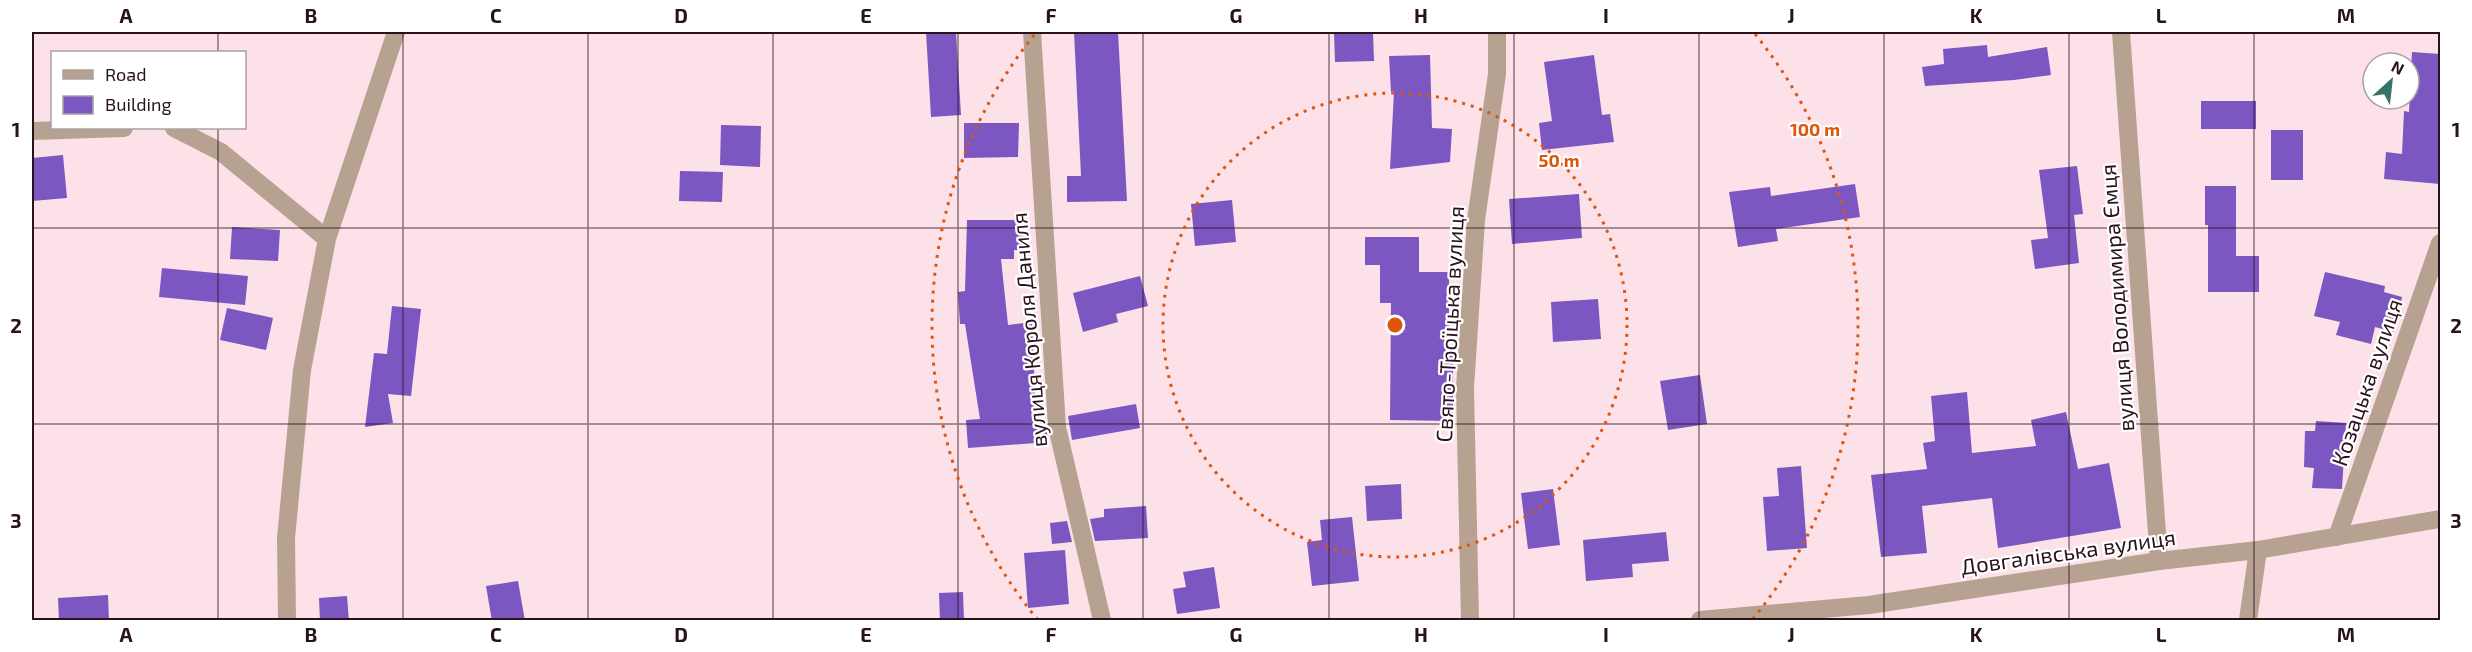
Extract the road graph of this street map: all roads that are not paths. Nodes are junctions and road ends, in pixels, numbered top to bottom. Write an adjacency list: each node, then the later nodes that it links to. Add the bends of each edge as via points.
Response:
1 (396, 32): 8 (street)
2 (1032, 32): 15 (street, вулиця Короля Даниля, via 1057,427)
3 (1497, 32): 16 (street, Свято-Троїцька вулиця, via 1497,74 1476,220 1465,388)
4 (2121, 32): 13 (street, вулиця Володимира Ємця)
5 (93, 129): 7 (street)
6 (176, 129): 8 (street, via 221,152)
7 (32, 131)
8 (327, 239): 14 (street, via 302,370 286,538)
9 (2440, 243): 11 (street, Козацька вулиця)
10 (2440, 519): 11 (street, Довгалівська вулиця)
11 (2337, 537): 12 (street, Довгалівська вулиця)
12 (2258, 550): 13 (street, Довгалівська вулиця); 18 (street)
13 (2158, 561): 17 (street, Довгалівська вулиця, via 1869,605)
14 (287, 621)
15 (1102, 621)
16 (1470, 621)
17 (1700, 621)
18 (2248, 621)

